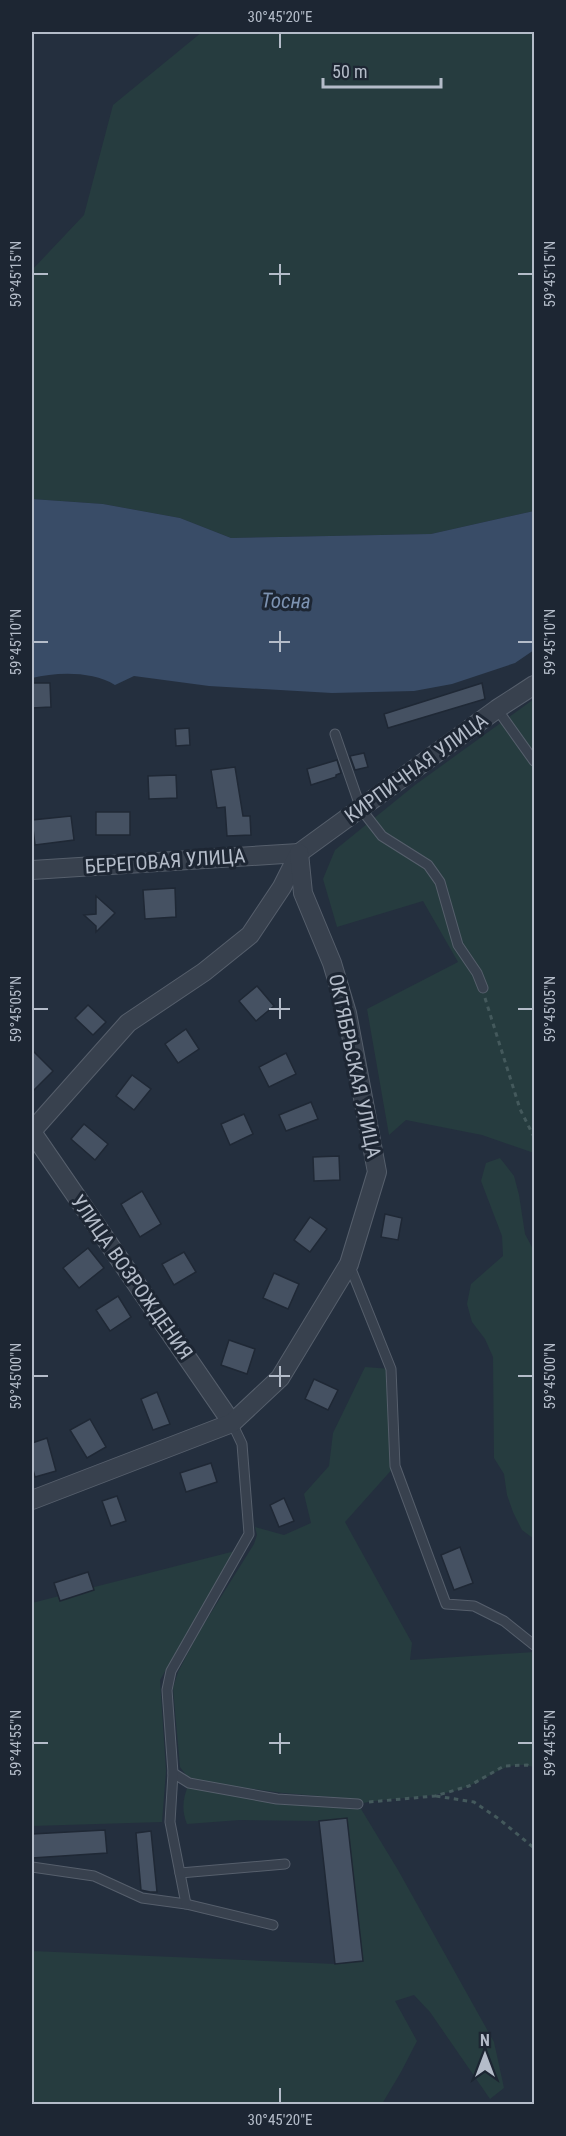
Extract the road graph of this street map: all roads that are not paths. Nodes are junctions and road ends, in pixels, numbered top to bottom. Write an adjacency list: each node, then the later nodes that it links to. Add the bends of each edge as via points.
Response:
1 (534, 685): 2 (street, КИРПИЧНАЯ УЛИЦА)
2 (497, 709): 4 (lane); 5 (street, КИРПИЧНАЯ УЛИЦА)
3 (335, 734): 5 (lane)
4 (534, 761)
5 (361, 809): 6 (street, КИРПИЧНАЯ УЛИЦА); 8 (lane, via 382,836 428,865 440,882 458,945)
6 (299, 853): 7 (street, БЕРЕГОВАЯ УЛИЦА); 9 (street, via 250,935 204,972 128,1023); 10 (street, ОКТЯБРЬСКАЯ УЛИЦА, via 303,893 332,963 346,1013 378,1172)
7 (32, 870)
8 (483, 988)
9 (32, 1131): 11 (street, УЛИЦА ВОЗРОЖДЕНИЯ)
10 (349, 1264): 11 (street, ОКТЯБРЬСКАЯ УЛИЦА, via 280,1378); 13 (lane, via 391,1369 395,1466 446,1604 474,1606 504,1621)
11 (232, 1423): 12 (street, ОКТЯБРЬСКАЯ УЛИЦА); 14 (lane, via 242,1444 249,1534 171,1671 166,1690)
12 (32, 1500)
13 (534, 1645)
14 (173, 1773): 15 (lane, via 189,1783 277,1798); 18 (lane, via 170,1822)
15 (358, 1804)
16 (285, 1864): 18 (lane)
17 (32, 1867): 19 (lane, via 94,1876 142,1898)
18 (180, 1873): 19 (lane)
19 (186, 1904): 20 (lane)
20 (273, 1925)

